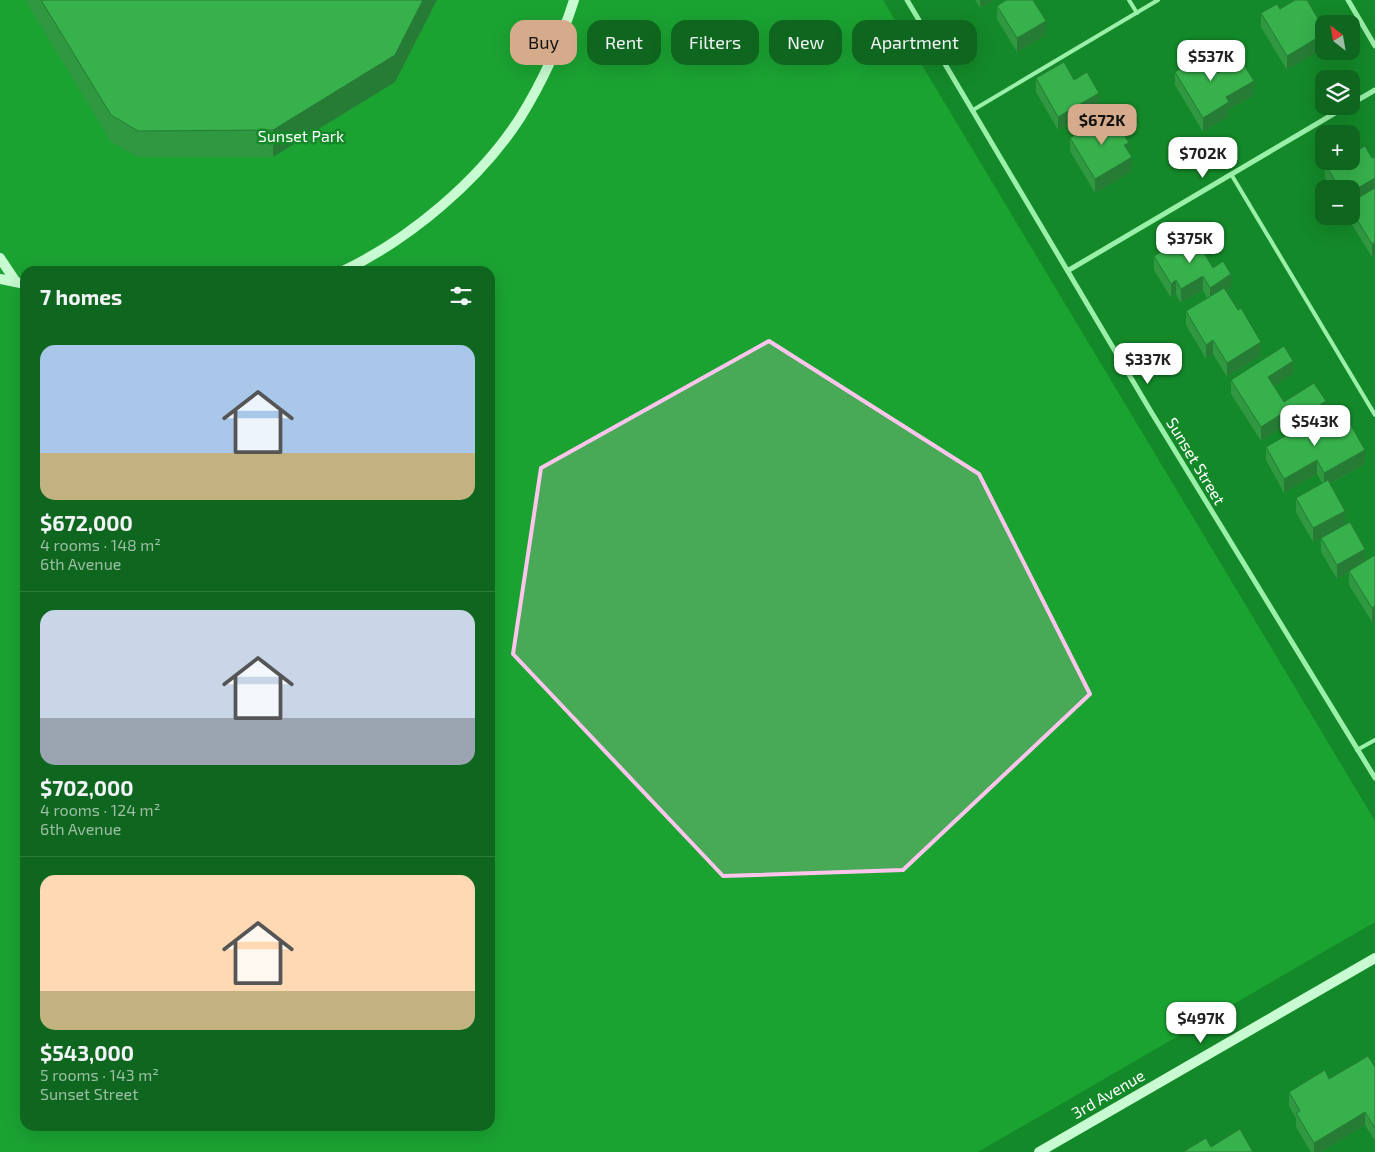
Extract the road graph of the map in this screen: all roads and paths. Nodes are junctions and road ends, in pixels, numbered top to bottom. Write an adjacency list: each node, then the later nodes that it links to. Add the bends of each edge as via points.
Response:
1 (574, 0): 14 (street, via 562,36 538,85 521,116 492,154 450,197 414,227)
2 (907, 0): 10 (street, Sunset Street)
3 (1129, 0): 6 (lane)
4 (1158, 0): 6 (lane)
5 (1348, 0): 7 (street)
6 (1137, 13): 10 (lane)
7 (1375, 46)
8 (1375, 90): 9 (street)
9 (1360, 99)
10 (973, 110): 15 (street, Sunset Street)
11 (1332, 115): 12 (street)
12 (1231, 174): 15 (street); 18 (lane)
13 (0, 258): 17 (street)
14 (353, 266)
15 (1069, 270): 20 (street, Sunset Street, via 1150,410)
16 (0, 279): 17 (street)
17 (20, 283)
18 (1375, 415)
19 (1375, 740): 20 (lane)
20 (1357, 750): 21 (street, Sunset Street)
21 (1375, 778)
22 (1375, 958): 23 (street, 3rd Avenue)
23 (1039, 1152)

